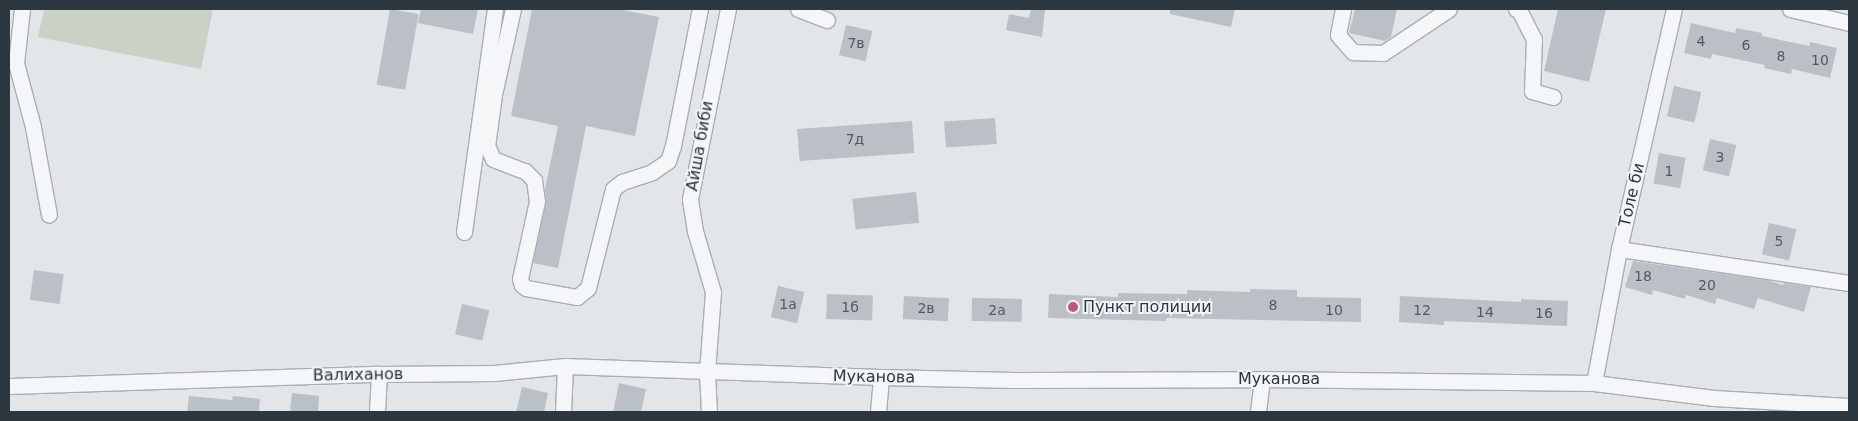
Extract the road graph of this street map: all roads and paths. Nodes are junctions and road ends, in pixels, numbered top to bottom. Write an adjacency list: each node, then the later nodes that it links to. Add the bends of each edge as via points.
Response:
1 (22, 9): 14 (street)
2 (495, 9): 17 (street)
3 (513, 9): 4 (street, via 494,95 487,146 494,159 526,171 534,180 537,201 520,279 522,285 577,297 588,288 613,189 622,182 652,172 668,161)
4 (700, 9)
5 (728, 9): 21 (street, Айша биби, via 690,199 695,231 713,292)
6 (798, 9): 12 (street)
7 (1342, 9): 8 (street, via 1338,35 1353,52 1383,53)
8 (1449, 9)
9 (1516, 9): 15 (street, via 1534,39 1532,91)
10 (1674, 9): 18 (street, Толе би)
11 (1790, 9): 13 (street)
12 (827, 20)
13 (1849, 23)
14 (15, 84): 16 (street, via 33,127)
15 (1554, 97)
16 (49, 215)
17 (464, 232)
18 (1619, 249): 19 (street); 25 (street, Толе би)
19 (1849, 283)
20 (565, 366): 21 (street, Валиханов); 22 (street, Валиханов, via 494,372); 29 (street)
21 (707, 372): 23 (street, Муканова); 30 (street, Айша биби)
22 (380, 374): 26 (street, Валиханов); 28 (street)
23 (881, 378): 24 (street, Муканова); 31 (street)
24 (1262, 379): 25 (street, Муканова); 32 (street)
25 (1594, 383): 27 (street, Муканова, via 1714,398)
26 (9, 386)
27 (1849, 406)
28 (376, 412)
29 (563, 412)
30 (709, 412)
31 (878, 412)
32 (1258, 412)

